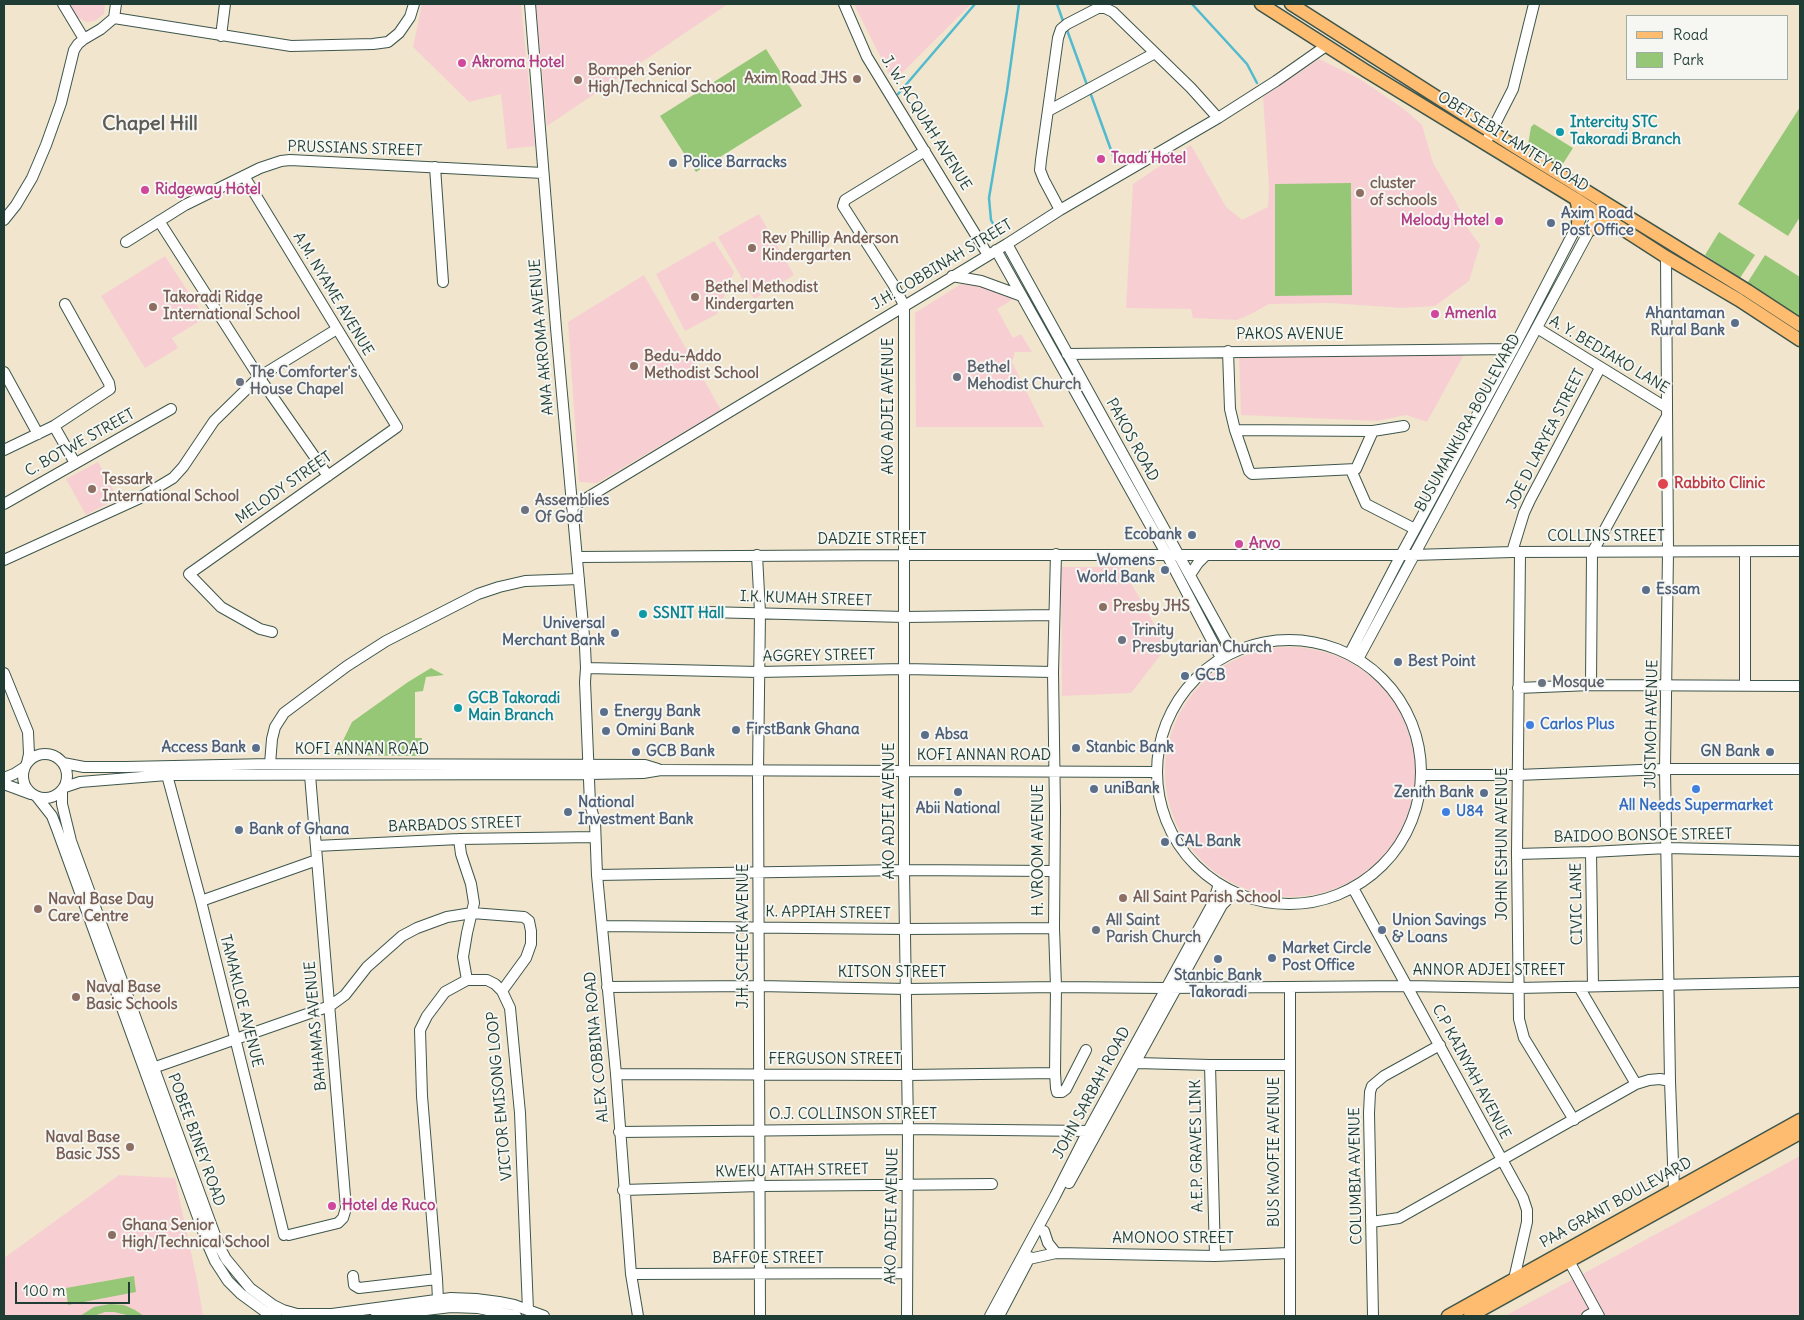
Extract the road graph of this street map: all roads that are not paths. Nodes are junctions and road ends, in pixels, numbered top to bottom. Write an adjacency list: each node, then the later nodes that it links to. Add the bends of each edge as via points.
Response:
1 (63, 4): 12 (street)
2 (116, 4): 10 (street)
3 (225, 4): 11 (street)
4 (530, 4): 21 (street, AMA AKROMA AVENUE)
5 (844, 4): 19 (street, J. W. ACQUAH AVENUE, via 867,57)
6 (1260, 4): 13 (main road, OBETSEBI LAMTEY ROAD)
7 (1291, 4): 17 (main road, OBETSEBI LAMTEY ROAD)
8 (1534, 4): 17 (street, via 1513,89)
9 (413, 7): 11 (street, via 400,33 388,42 291,46)
10 (114, 18): 11 (street); 12 (street)
11 (221, 36)
12 (84, 39): 28 (street, via 74,50 61,103 32,178)
13 (1326, 46): 16 (street, J.H. COBBINAH STREET); 18 (main road, OBETSEBI LAMTEY ROAD)
14 (1155, 53): 15 (street); 15 (street, via 1105,8 1098,8 1075,20 1061,29); 16 (street)
15 (1048, 111): 26 (street, via 1040,170)
16 (1218, 118): 26 (street, J.H. COBBINAH STREET)
17 (1492, 132): 18 (street); 23 (main road, OBETSEBI LAMTEY ROAD)
18 (1484, 143): 24 (main road, OBETSEBI LAMTEY ROAD)
19 (925, 151): 34 (street, J. W. ACQUAH AVENUE); 40 (street, via 845,200 843,206)
20 (435, 167): 21 (street, PRUSSIANS STREET); 22 (street, PRUSSIANS STREET, via 290,160 273,163); 37 (street)
21 (543, 172): 64 (street, AMA AKROMA AVENUE)
22 (244, 176): 29 (street, PRUSSIANS STREET); 43 (street, A.M. NYAME AVENUE)
23 (1593, 195): 25 (main road, OBETSEBI LAMTEY ROAD); 27 (street, BUSUMANKURA BOULEVARD)
24 (1576, 200): 27 (main road, OBETSEBI LAMTEY ROAD); 31 (main road)
25 (1605, 202): 27 (street, BUSUMANKURA BOULEVARD); 41 (main road, OBETSEBI LAMTEY ROAD)
26 (1060, 210): 33 (street, J.H. COBBINAH STREET)
27 (1592, 210): 30 (main road, OBETSEBI LAMTEY ROAD); 31 (street, BUSUMANKURA BOULEVARD)
28 (4, 220)
29 (160, 221): 32 (street, PRUSSIANS STREET); 50 (street)
30 (1615, 224): 31 (main road); 35 (main road, OBETSEBI LAMTEY ROAD)
31 (1583, 227): 42 (street, BUSUMANKURA BOULEVARD); 45 (street, BUSUMANKURA BOULEVARD)
32 (126, 242)
33 (1007, 244): 34 (street, J.H. COBBINAH STREET); 47 (street, PAKOS ROAD)
34 (992, 252): 36 (street, J.H. COBBINAH STREET); 38 (street, PAKOS ROAD)
35 (1666, 257): 44 (main road, OBETSEBI LAMTEY ROAD); 52 (street, JUSTMOH AVENUE)
36 (952, 276): 38 (street, via 981,281); 40 (street, J.H. COBBINAH STREET)
37 (443, 282)
38 (1022, 296): 75 (street, PAKOS ROAD)
39 (65, 304): 53 (street, via 110,387 109,391)
40 (904, 305): 64 (street, J.H. COBBINAH STREET); 74 (street, AKO ADJEI AVENUE)
41 (1800, 325)
42 (1537, 328): 48 (street, A. Y. BEDIAKO LANE); 78 (street, BUSUMANKURA BOULEVARD)
43 (337, 329): 50 (street); 55 (street, A.M. NYAME AVENUE)
44 (1800, 340)
45 (1513, 349): 46 (street, PAKOS AVENUE); 65 (street, BUSUMANKURA BOULEVARD)
46 (1228, 351): 47 (street, PAKOS AVENUE); 56 (street, via 1230,402)
47 (1068, 354): 72 (street, PAKOS ROAD)
48 (1600, 368): 52 (street, A. Y. BEDIAKO LANE); 67 (street, JOE D LARYEA STREET, via 1524,513)
49 (4, 372): 58 (street)
50 (259, 377): 62 (street); 80 (street, via 214,421 173,478 138,498)
51 (171, 409): 60 (street, C. BOTWE STREET)
52 (1666, 412): 68 (street, JUSTMOH AVENUE); 70 (street)
53 (54, 426): 58 (street); 60 (street)
54 (1404, 426): 57 (street)
55 (396, 427): 62 (street, MELODY STREET)
56 (1235, 430): 57 (street); 61 (street, via 1252,474)
57 (1373, 431): 61 (street, via 1359,466)
58 (38, 434): 59 (street)
59 (4, 450)
60 (75, 463): 63 (street, C. BOTWE STREET)
61 (1351, 470): 65 (street, via 1366,504)
62 (328, 476): 87 (street, MELODY STREET, via 189,574 221,607 260,629)
63 (4, 504)
64 (572, 507): 79 (street, AMA AKROMA AVENUE)
65 (1415, 529): 77 (street, BUSUMANKURA BOULEVARD)
66 (1800, 551): 69 (street, COLLINS STREET)
67 (1516, 552): 70 (street, COLLINS STREET); 78 (street, COLLINS STREET); 100 (street, JOHN ESHUN AVENUE)
68 (1668, 552): 69 (street, COLLINS STREET); 70 (street, COLLINS STREET); 98 (street, JUSTMOH AVENUE)
69 (1745, 552): 96 (street)
70 (1592, 553): 97 (street)
71 (1056, 554): 74 (street, DADZIE STREET); 75 (street, DADZIE STREET); 85 (street, H. VROOM AVENUE)
72 (1179, 554): 75 (street); 76 (street); 81 (street, PAKOS ROAD)
73 (758, 555): 74 (street, DADZIE STREET); 79 (street, DADZIE STREET); 84 (street, J.H. SCHECK AVENUE)
74 (904, 555): 86 (street, AKO ADJEI AVENUE)
75 (1167, 555): 89 (street, PAKOS ROAD)
76 (1206, 555): 77 (street); 81 (street)
77 (1401, 555): 78 (street); 90 (street, BUSUMANKURA BOULEVARD)
78 (1413, 555): 90 (street, BUSUMANKURA BOULEVARD)
79 (577, 557): 82 (street, AMA AKROMA AVENUE)
80 (4, 560)
81 (1190, 575): 88 (street, PAKOS ROAD)
82 (579, 579): 91 (street, AMA AKROMA AVENUE); 104 (street, via 526,581 498,587 386,641 284,713 274,727)
83 (706, 612): 84 (street, I.K. KUMAH STREET)
84 (760, 612): 86 (street, I.K. KUMAH STREET); 93 (street, J.H. SCHECK AVENUE)
85 (1054, 615): 86 (street, I.K. KUMAH STREET); 94 (street, H. VROOM AVENUE)
86 (905, 617): 92 (street, AKO ADJEI AVENUE)
87 (272, 632)
88 (1231, 650): 89 (street); 90 (street, via 1270,640 1311,641)
89 (1220, 656): 112 (street, via 1184,691 1168,717 1159,746)
90 (1354, 656): 115 (street, via 1380,674 1404,704 1418,738)
91 (586, 668): 93 (street, AGGREY STREET); 108 (street, AMA AKROMA AVENUE, via 591,682)
92 (904, 669): 93 (street, AGGREY STREET); 94 (street, AGGREY STREET); 110 (street, AKO ADJEI AVENUE)
93 (759, 672): 109 (street, J.H. SCHECK AVENUE)
94 (1053, 672): 111 (street, H. VROOM AVENUE)
95 (4, 673): 101 (street)
96 (1745, 684): 98 (street); 99 (street)
97 (1591, 685): 98 (street); 100 (street)
98 (1667, 685): 106 (street, JUSTMOH AVENUE)
99 (1800, 686)
100 (1518, 688): 116 (street, JOHN ESHUN AVENUE)
101 (28, 732): 102 (street); 105 (street, via 30,754)
102 (52, 755): 103 (street); 105 (street, via 33,757)
103 (63, 763): 104 (street, KOFI ANNAN ROAD, via 84,767); 119 (street, via 67,774)
104 (270, 764): 108 (street, KOFI ANNAN ROAD)
105 (26, 765): 117 (street); 120 (street, via 23,781)
106 (1665, 769): 107 (street); 116 (street); 124 (street, JUSTMOH AVENUE)
107 (1800, 769)
108 (591, 770): 109 (street, KOFI ANNAN ROAD, via 643,773 662,770); 114 (street, KOFI ANNAN ROAD); 121 (street, ALEX COBBINA ROAD, via 590,804)
109 (758, 771): 110 (street, KOFI ANNAN ROAD); 131 (street, J.H. SCHECK AVENUE)
110 (905, 771): 111 (street, KOFI ANNAN ROAD); 129 (street, AKO ADJEI AVENUE)
111 (1054, 771): 112 (street, KOFI ANNAN ROAD); 130 (street, H. VROOM AVENUE)
112 (1156, 772): 133 (street, via 1162,810 1176,842 1197,868)
113 (167, 775): 114 (street, KOFI ANNAN ROAD); 119 (street, KOFI ANNAN ROAD, via 80,782); 136 (street, TAMAKLOE AVENUE)
114 (310, 775): 123 (street, BAHAMAS AVENUE)
115 (1422, 775): 116 (street); 134 (street, via 1417,809 1403,841 1381,868)
116 (1518, 775): 127 (street, JOHN ESHUN AVENUE)
117 (4, 778)
118 (4, 784): 120 (street)
119 (63, 788): 120 (street, via 51,798); 164 (street, POBEE BINEY ROAD, via 62,804 67,828)
120 (34, 795): 202 (street, POBEE BINEY ROAD, via 52,816 211,1253 228,1282)
121 (595, 837): 122 (street, BARBADOS STREET); 132 (street, ALEX COBBINA ROAD)
122 (459, 839): 123 (street, BARBADOS STREET); 137 (street, via 474,903)
123 (316, 846): 128 (street, BAHAMAS AVENUE)
124 (1667, 848): 125 (street, BAIDOO BONSOE STREET); 126 (street, BAIDOO BONSOE STREET); 148 (street, JUSTMOH AVENUE)
125 (1800, 851)
126 (1591, 852): 127 (street, BAIDOO BONSOE STREET); 147 (street, CIVIC LANE)
127 (1517, 854): 155 (street, JOHN ESHUN AVENUE)
128 (317, 860): 136 (street); 157 (street, BAHAMAS AVENUE)
129 (904, 870): 130 (street); 131 (street); 141 (street, AKO ADJEI AVENUE)
130 (1054, 871): 140 (street, H. VROOM AVENUE)
131 (759, 872): 132 (street); 139 (street, J.H. SCHECK AVENUE)
132 (597, 875): 138 (street, ALEX COBBINA ROAD)
133 (1219, 884): 135 (street); 152 (street, JOHN SARBAH ROAD, via 1213,903)
134 (1353, 888): 135 (street, via 1328,899 1302,904 1276,904); 145 (street, C.P KAINYAH AVENUE)
135 (1234, 893): 153 (street, JOHN SARBAH ROAD, via 1222,904)
136 (202, 901): 158 (street, TAMAKLOE AVENUE)
137 (472, 912): 142 (street, via 463,957); 156 (street, via 524,917 529,921 531,944 526,958); 157 (street, via 447,916 402,936 367,967 345,995)
138 (602, 926): 139 (street, K. APPIAH STREET); 149 (street, ALEX COBBINA ROAD)
139 (759, 928): 141 (street, K. APPIAH STREET); 144 (street, J.H. SCHECK AVENUE)
140 (1054, 928): 141 (street, K. APPIAH STREET); 150 (street, H. VROOM AVENUE)
141 (906, 929): 151 (street, AKO ADJEI AVENUE)
142 (467, 980): 156 (street, VICTOR EMISONG LOOP, via 487,980); 197 (street, via 445,992 420,1030 422,1096)
143 (1800, 982): 148 (street, ANNOR ADJEI STREET)
144 (759, 986): 149 (street, KITSON STREET); 151 (street, KITSON STREET); 167 (street, J.H. SCHECK AVENUE)
145 (1407, 986): 154 (street, ANNOR ADJEI STREET); 155 (street, ANNOR ADJEI STREET); 159 (street, C.P KAINYAH AVENUE)
146 (1579, 986): 147 (street, ANNOR ADJEI STREET); 155 (street, ANNOR ADJEI STREET); 170 (street)
147 (1593, 986): 148 (street, ANNOR ADJEI STREET)
148 (1668, 986): 169 (street, JUSTMOH AVENUE)
149 (607, 987): 166 (street, ALEX COBBINA ROAD)
150 (1056, 987): 151 (street, KITSON STREET); 152 (street, KITSON STREET); 165 (street, H. VROOM AVENUE)
151 (907, 988): 168 (street, AKO ADJEI AVENUE)
152 (1166, 988): 153 (street, KITSON STREET); 175 (street, JOHN SARBAH ROAD)
153 (1178, 988): 154 (street, ANNOR ADJEI STREET); 161 (street, JOHN SARBAH ROAD)
154 (1290, 988): 163 (street, BUS KWOFIE AVENUE)
155 (1518, 988): 171 (street, JOHN ESHUN AVENUE, via 1520,1029)
156 (502, 991): 199 (street, VICTOR EMISONG LOOP, via 510,1008 520,1113)
157 (330, 1006): 158 (street); 186 (street, BAHAMAS AVENUE, via 346,1208 338,1223)
158 (235, 1040): 164 (street); 186 (street, TAMAKLOE AVENUE)
159 (1440, 1045): 178 (street, C.P KAINYAH AVENUE); 184 (street, COLUMBIA AVENUE, via 1372,1086 1368,1113)
160 (1086, 1050): 165 (street, H. VROOM AVENUE, via 1062,1092 1057,1092)
161 (1136, 1063): 162 (street); 185 (street, JOHN SARBAH ROAD)
162 (1210, 1065): 163 (street); 189 (street, A.E.P. GRAVES LINK)
163 (1290, 1065): 188 (street, BUS KWOFIE AVENUE)
164 (153, 1068): 198 (street, POBEE BINEY ROAD, via 219,1246 238,1275 262,1298 297,1314 332,1314)
165 (1055, 1073): 168 (street, FERGUSON STREET)
166 (616, 1074): 167 (street, FERGUSON STREET); 176 (street, ALEX COBBINA ROAD)
167 (760, 1075): 168 (street, FERGUSON STREET); 174 (street, J.H. SCHECK AVENUE)
168 (908, 1075): 173 (street, AKO ADJEI AVENUE)
169 (1670, 1081): 170 (street, via 1660,1079); 183 (street, JUSTMOH AVENUE)
170 (1636, 1084): 171 (street)
171 (1574, 1120): 178 (street)
172 (1800, 1120): 183 (main road, PAA GRANT BOULEVARD)
173 (908, 1129): 174 (street, O.J. COLLINSON STREET); 175 (street, O.J. COLLINSON STREET); 180 (street, AKO ADJEI AVENUE)
174 (760, 1130): 176 (street, O.J. COLLINSON STREET); 181 (street, J.H. SCHECK AVENUE)
175 (1088, 1131): 209 (street, JOHN SARBAH ROAD)
176 (619, 1132): 182 (street, ALEX COBBINA ROAD)
177 (1800, 1133): 191 (main road, PAA GRANT BOULEVARD)
178 (1500, 1160): 184 (street, via 1399,1218); 196 (street, C.P KAINYAH AVENUE, via 1527,1210)
179 (992, 1184): 180 (street, KWEKU ATTAH STREET)
180 (908, 1185): 181 (street, KWEKU ATTAH STREET); 192 (street, AKO ADJEI AVENUE)
181 (760, 1186): 182 (street, KWEKU ATTAH STREET); 194 (street, J.H. SCHECK AVENUE)
182 (623, 1190): 193 (street, ALEX COBBINA ROAD)
183 (1674, 1190): 196 (main road, PAA GRANT BOULEVARD)
184 (1371, 1222): 212 (street, COLUMBIA AVENUE)
185 (1044, 1231): 187 (street, via 1048,1244); 190 (street, JOHN SARBAH ROAD)
186 (286, 1235)
187 (1056, 1253): 189 (street, AMONOO STREET); 190 (street, AMONOO STREET)
188 (1289, 1253): 189 (street, AMONOO STREET); 211 (street, BUS KWOFIE AVENUE)
189 (1215, 1256)
190 (1029, 1259): 210 (street, JOHN SARBAH ROAD)
191 (1569, 1261): 201 (street); 214 (main road, PAA GRANT BOULEVARD)
192 (907, 1273): 194 (street, BAFFOE STREET); 208 (street, AKO ADJEI AVENUE)
193 (630, 1274): 194 (street, BAFFOE STREET); 206 (street, ALEX COBBINA ROAD)
194 (760, 1275): 207 (street, J.H. SCHECK AVENUE)
195 (353, 1276): 197 (street, via 354,1284 359,1288)
196 (1514, 1279): 213 (main road, PAA GRANT BOULEVARD)
197 (438, 1280): 198 (street)
198 (438, 1300): 199 (street, POBEE BINEY ROAD, via 476,1298 514,1304)
199 (528, 1310): 205 (street, POBEE BINEY ROAD)
200 (421, 1313): 203 (street); 204 (street, via 460,1307)
201 (1598, 1314): 215 (street)
202 (276, 1316)
203 (376, 1316)
204 (516, 1316)
205 (544, 1316)
206 (638, 1316)
207 (760, 1316)
208 (907, 1316)
209 (990, 1316)
210 (999, 1316)
211 (1290, 1316)
212 (1373, 1316)
213 (1448, 1316)
214 (1470, 1316)
215 (1586, 1316)

